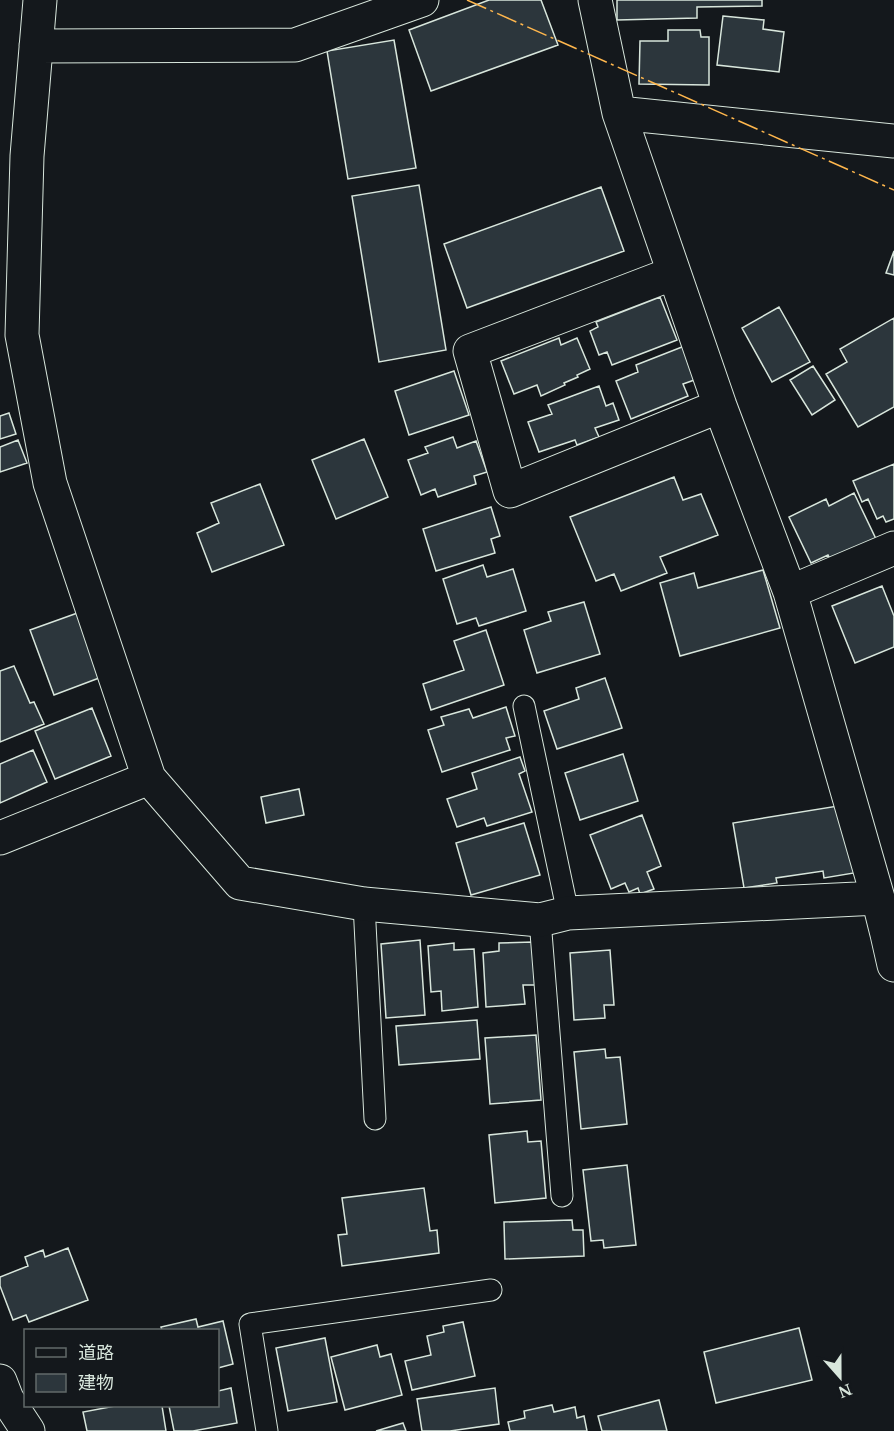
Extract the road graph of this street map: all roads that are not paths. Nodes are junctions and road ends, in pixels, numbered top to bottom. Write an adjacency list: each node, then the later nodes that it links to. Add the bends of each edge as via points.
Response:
1 (40, 0): 4 (street)
2 (422, 0): 4 (street, via 295,45)
3 (595, 0): 5 (street)
4 (36, 46): 12 (street, via 27,156 22,335 50,483)
5 (619, 112): 6 (street); 7 (street)
6 (894, 141)
7 (674, 273): 8 (street); 8 (street, via 470,351 510,491)
8 (720, 406): 10 (street)
9 (894, 548): 10 (street)
10 (790, 592): 14 (street)
11 (524, 706): 16 (lane)
12 (149, 778): 13 (street); 15 (street, via 240,882)
13 (0, 838)
14 (878, 898): 16 (street); 17 (street)
15 (364, 904): 16 (street); 19 (lane)
16 (554, 917): 20 (lane)
17 (890, 933): 18 (street)
18 (894, 965)
19 (375, 1119)
20 (562, 1196)
21 (491, 1290): 24 (lane, via 250,1324)
22 (0, 1381): 23 (street)
23 (28, 1431)
24 (267, 1431)

